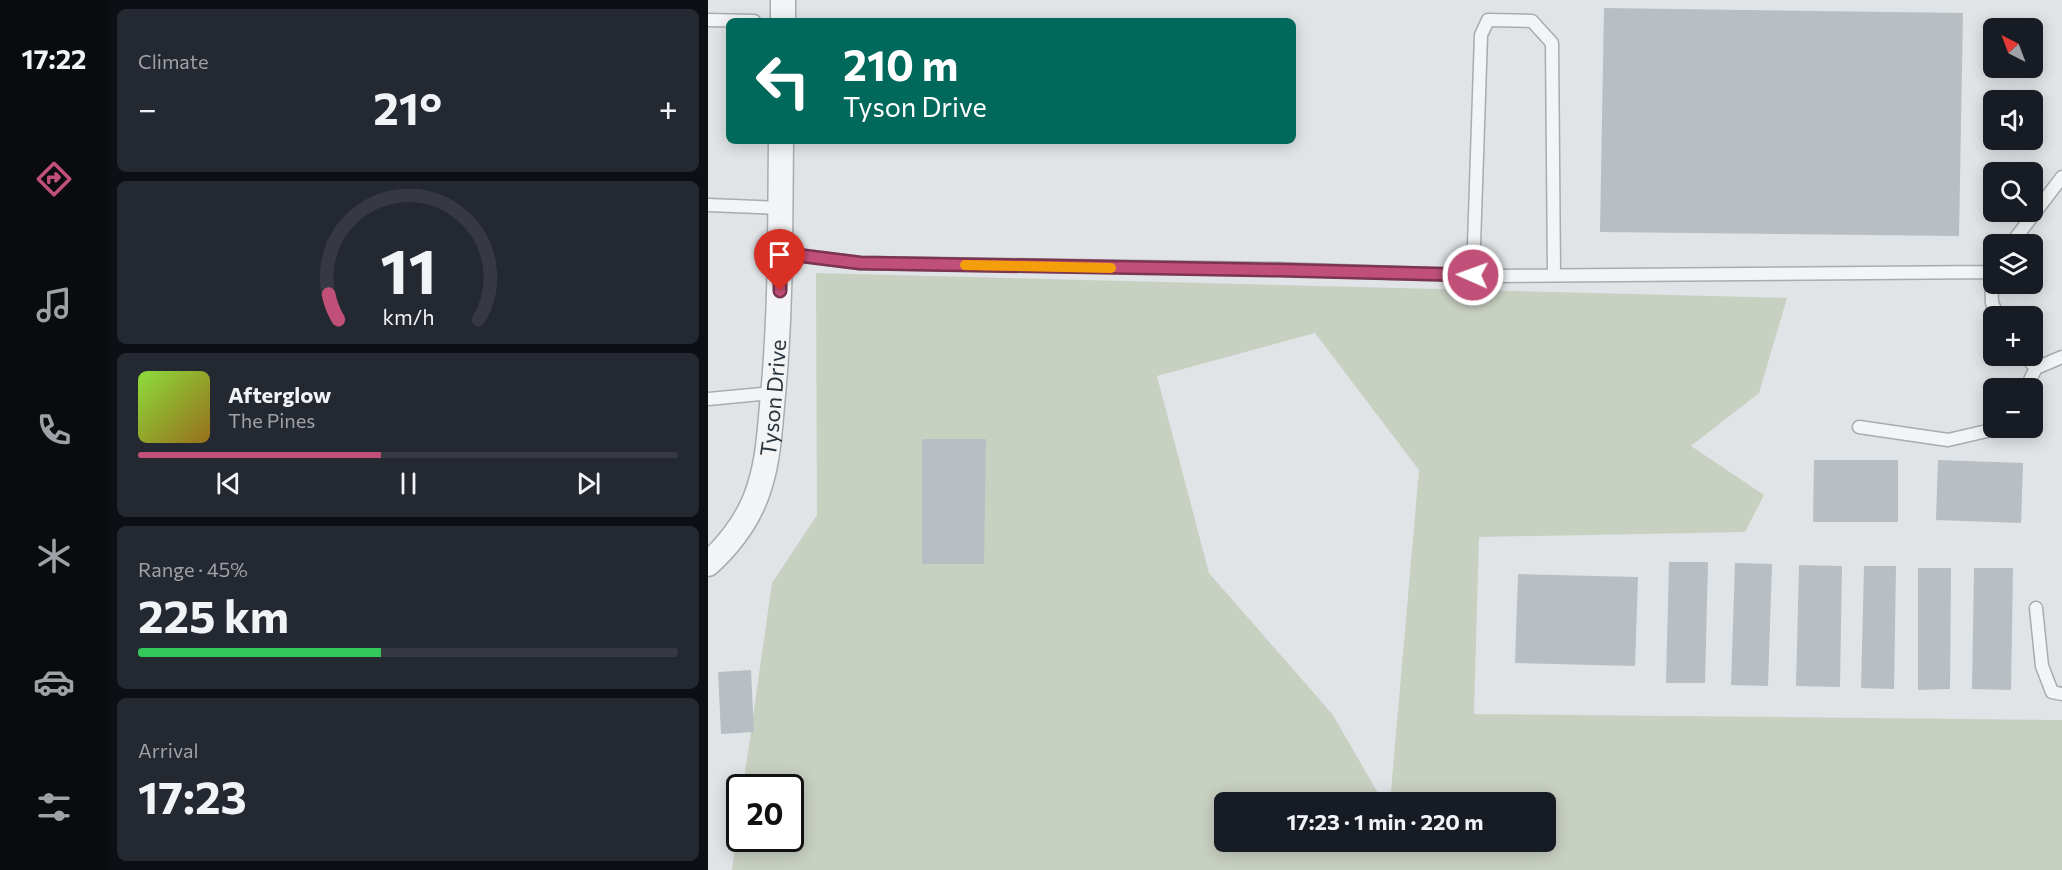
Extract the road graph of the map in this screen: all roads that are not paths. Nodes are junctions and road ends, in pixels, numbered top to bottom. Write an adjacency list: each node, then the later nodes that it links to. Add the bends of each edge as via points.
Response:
1 (783, 0): 2 (street)
2 (783, 18)
3 (708, 20): 4 (lane)
4 (726, 20)
5 (781, 144): 8 (street, Tyson Drive)
6 (2062, 177): 9 (lane)
7 (708, 205): 8 (lane)
8 (780, 207): 10 (street, Tyson Drive)
9 (2019, 234)
10 (780, 253): 12 (lane, via 860,263); 17 (street, Tyson Drive)
11 (1983, 270): 13 (lane)
12 (1473, 275): 13 (lane); 13 (lane, via 1481,35 1488,20 1532,21 1552,43)
13 (1554, 275)
14 (2062, 357): 15 (lane)
15 (2036, 368): 16 (lane)
16 (2031, 378)
17 (773, 393): 18 (lane); 21 (street, Tyson Drive, via 767,450 752,507 738,532)
18 (708, 399)
19 (1859, 427): 20 (lane, via 1948,440)
20 (1983, 432)
21 (708, 564)
22 (2036, 608): 23 (lane, via 2042,666 2052,692)
23 (2062, 694)

